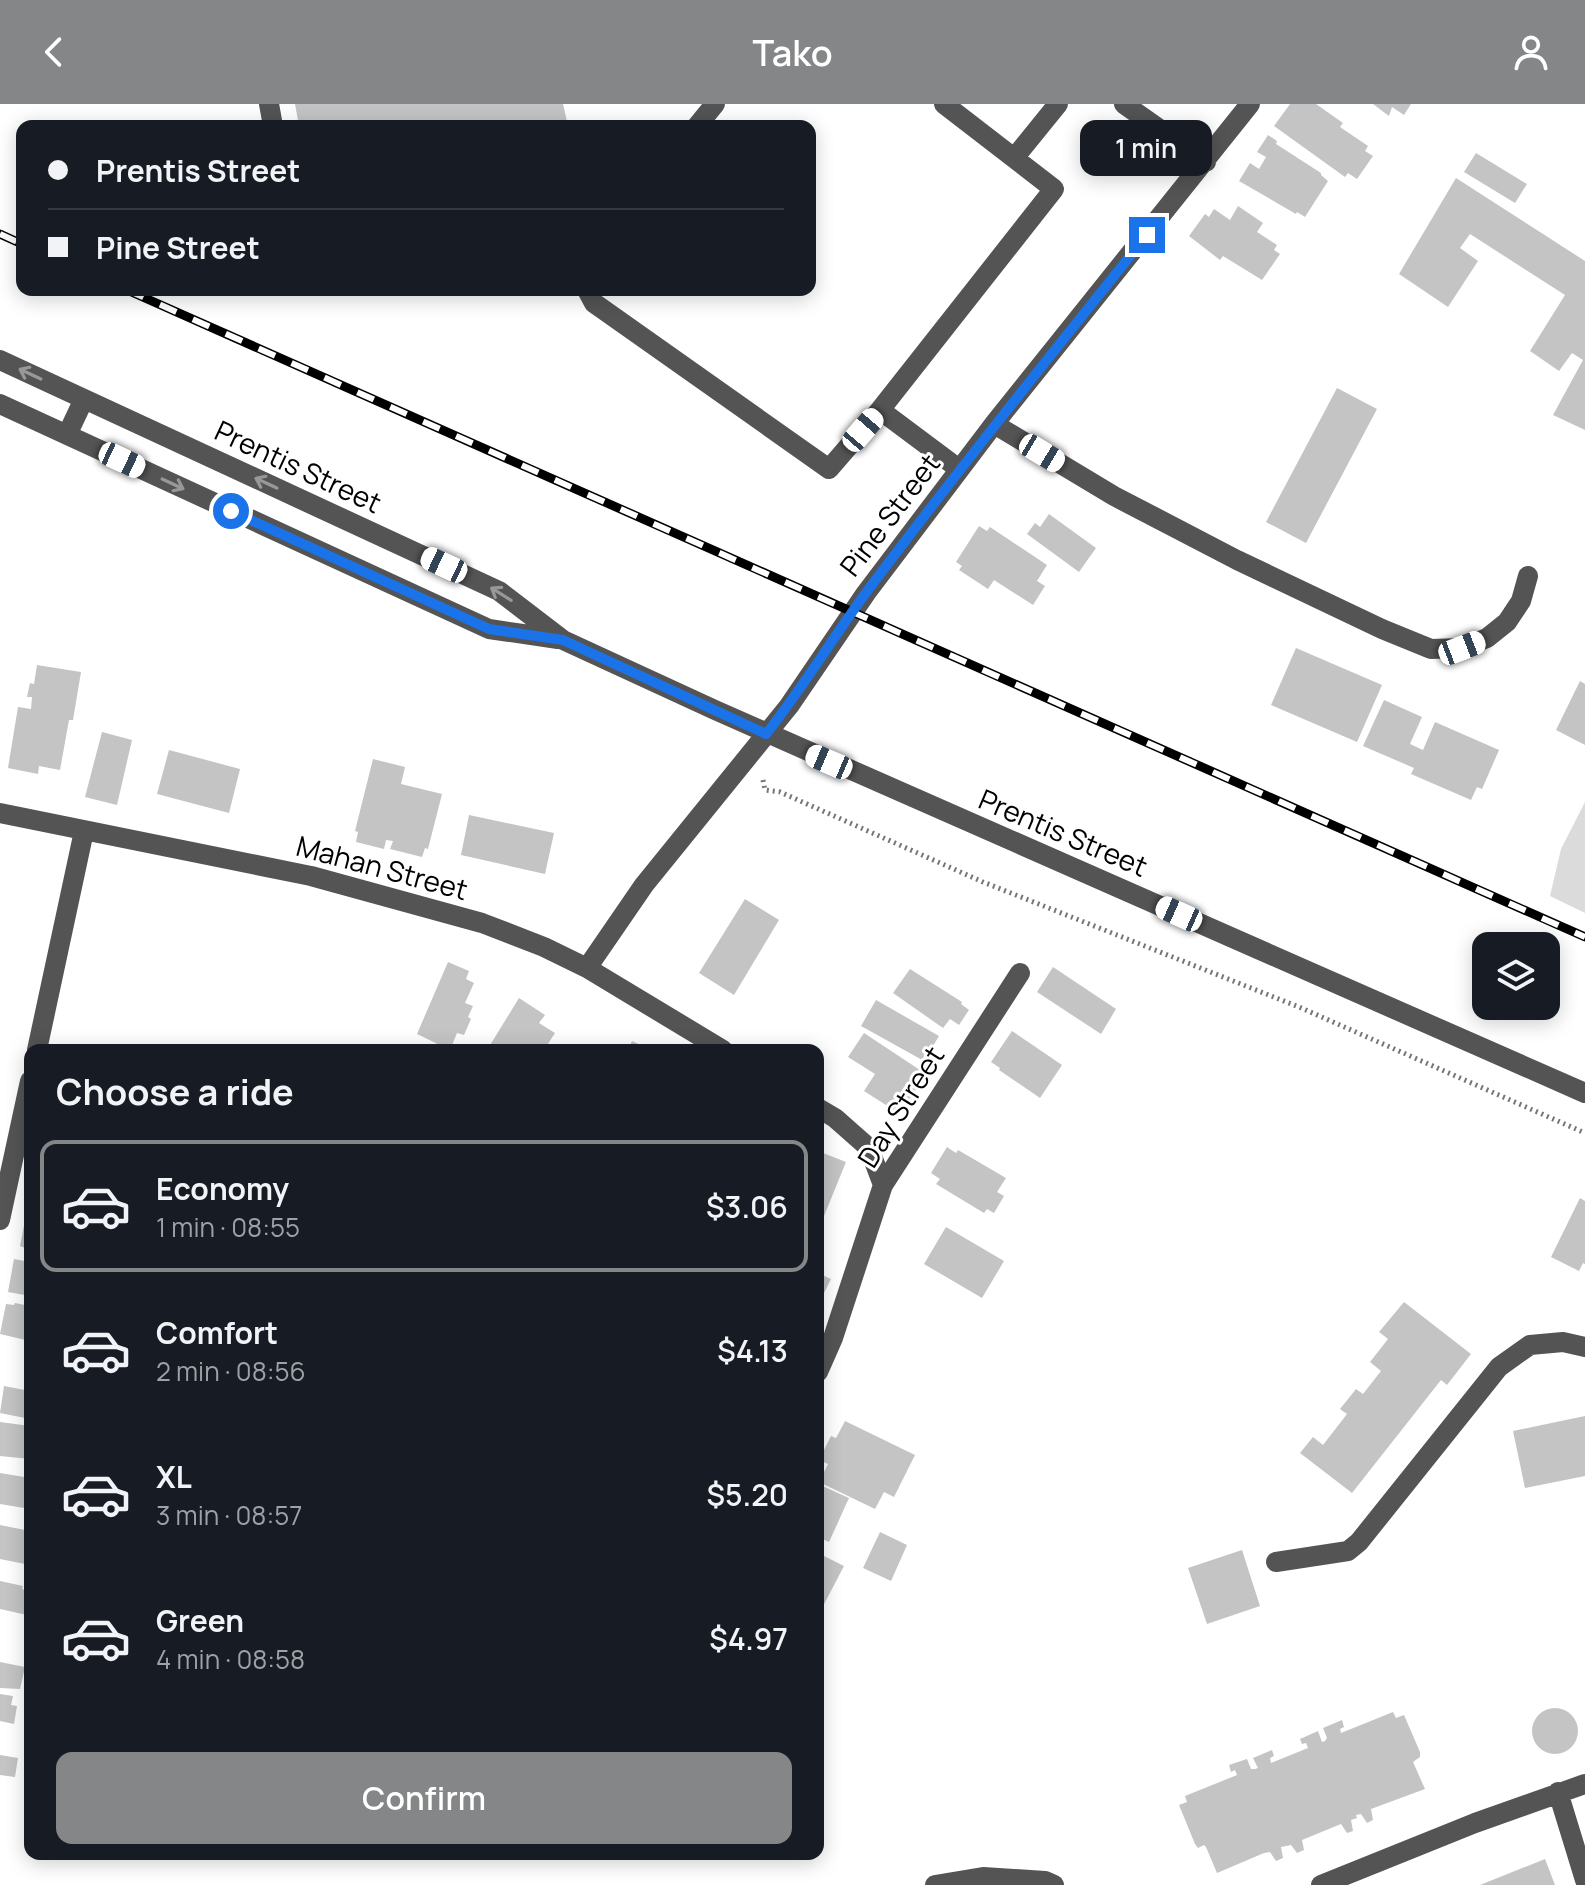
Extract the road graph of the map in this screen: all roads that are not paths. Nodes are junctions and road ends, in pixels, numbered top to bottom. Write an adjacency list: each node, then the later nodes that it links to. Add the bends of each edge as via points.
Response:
1 (715, 104): 6 (street)
2 (944, 104): 7 (street)
3 (1058, 104): 7 (street)
4 (1124, 104): 8 (street)
5 (1250, 104): 8 (street, Pine Street)
6 (702, 120)
7 (1015, 157): 13 (street, via 1054,189)
8 (1206, 162): 14 (street, Pine Street)
9 (590, 296): 13 (street, via 829,469)
10 (0, 360): 11 (street, Prentis Street, one-way to 10)
11 (84, 399): 15 (street); 18 (street, Prentis Street, one-way to 11, via 499,591)
12 (0, 404): 15 (street, Prentis Street)
13 (880, 410): 16 (street)
14 (994, 424): 16 (street, Pine Street); 17 (street, via 1114,496 1431,649 1462,648 1487,638 1521,601)
15 (67, 435): 18 (street, Prentis Street, one-way to 18, via 489,629)
16 (959, 469): 19 (street, Pine Street)
17 (1528, 576)
18 (563, 640): 19 (street, Prentis Street)
19 (766, 734): 22 (street, Pine Street, via 644,885); 26 (street, Prentis Street)
20 (0, 813): 21 (street, Mahan Street)
21 (84, 831): 22 (street, Mahan Street, via 311,876 482,923); 24 (street)
22 (587, 968): 25 (street, Mahan Street)
23 (1020, 973): 29 (street, Day Street)
24 (38, 1044)
25 (713, 1044)
26 (1585, 1093)
27 (24, 1109): 30 (street)
28 (824, 1112): 29 (street, via 869,1148)
29 (883, 1185): 32 (street, Day Street)
30 (0, 1220)
31 (1585, 1347): 33 (street, via 1563,1342 1530,1345 1499,1367 1359,1542 1348,1551)
32 (824, 1358)
33 (1276, 1562)
34 (1585, 1784): 35 (street)
35 (1558, 1792): 36 (street); 39 (street)
36 (1585, 1880)
37 (1050, 1883): 38 (street, via 983,1877)
38 (935, 1885)
39 (1321, 1885)

